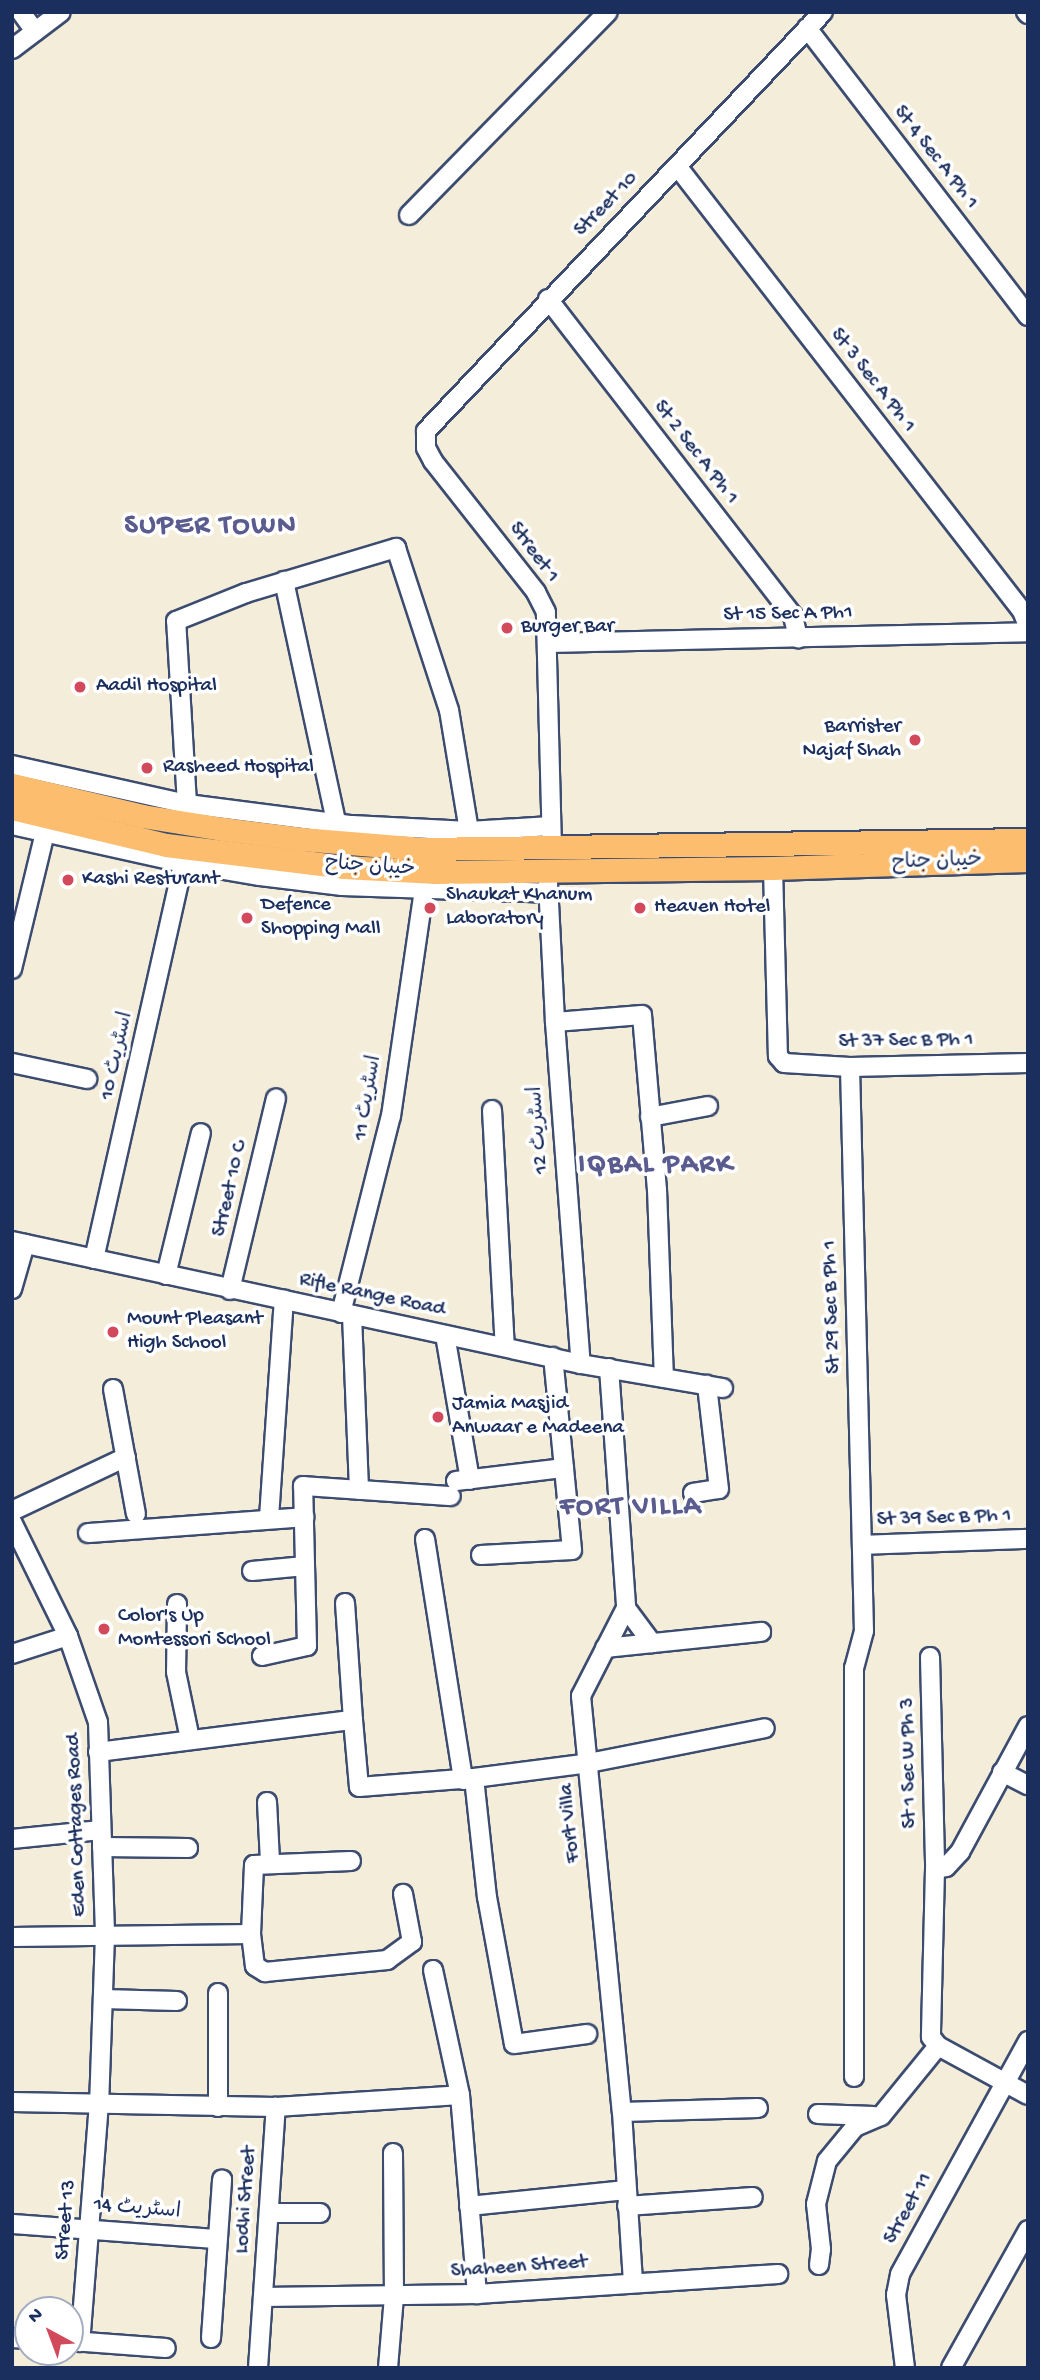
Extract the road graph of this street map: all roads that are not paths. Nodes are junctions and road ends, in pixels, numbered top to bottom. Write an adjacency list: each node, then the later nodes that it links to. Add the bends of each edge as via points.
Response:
1 (21, 12): 6 (street)
2 (61, 12): 6 (street)
3 (608, 12): 9 (street)
4 (822, 12): 5 (street, Street 10)
5 (807, 28): 8 (street, Street 10); 11 (street, St 4 Sec A Ph 1)
6 (35, 32): 7 (street)
7 (12, 48)
8 (677, 166): 10 (street, Street 10); 14 (street, St 3 Sec A Ph 1, via 1022,611)
9 (409, 215)
10 (548, 299): 12 (street, Street 10); 16 (street, St 2 Sec A Ph 1, via 793,616)
11 (1028, 316)
12 (426, 431): 17 (street, Street 1, via 426,448 433,461 542,603)
13 (284, 581): 20 (street, via 176,621); 22 (street); 24 (street, via 396,548 449,710)
14 (1028, 626)
15 (1028, 632): 16 (street, St 15 Sec A Ph1)
16 (798, 638): 17 (street, St 15 Sec A Ph1)
17 (549, 643): 26 (street, Street 1)
18 (12, 765): 20 (street)
19 (12, 785): 26 (main road, خیبان جناح, via 142,816 301,839 423,849)
20 (187, 804): 22 (street)
21 (12, 808): 31 (main road, خیبان جناح, via 166,845 243,856)
22 (336, 822): 24 (street)
23 (12, 825): 25 (street)
24 (469, 831): 26 (street)
25 (45, 833): 29 (street); 33 (street)
26 (551, 837): 27 (main road, خیبان جناح)
27 (1028, 840)
28 (1028, 860): 30 (main road, خیبان جناح)
29 (183, 863): 32 (street, via 342,886); 45 (street, اسٹریٹ 10)
30 (773, 868): 31 (main road, خیبان جناح); 37 (street, St 37 Sec B Ph 1, via 778,1056 784,1063)
31 (548, 883): 32 (street); 34 (street, اسٹریٹ 12)
32 (424, 889): 50 (street, اسٹریٹ 11, via 391,1116)
33 (12, 969)
34 (555, 1022): 42 (street, via 642,1015); 54 (street, اسٹریٹ 12)
35 (12, 1063): 38 (street)
36 (1028, 1063): 37 (street, St 37 Sec B Ph 1)
37 (849, 1067): 71 (street, St 29 Sec B Ph 1)
38 (87, 1079)
39 (276, 1098): 48 (street, Street 10 C)
40 (708, 1107): 42 (street)
41 (492, 1110): 52 (street)
42 (650, 1117): 56 (street)
43 (201, 1133): 46 (street)
44 (19, 1243): 45 (street, Rifle Range Road); 47 (street)
45 (94, 1259): 46 (street, Rifle Range Road)
46 (166, 1275): 48 (street, Rifle Range Road)
47 (12, 1289)
48 (230, 1290): 49 (street, Rifle Range Road)
49 (284, 1300): 50 (street, Rifle Range Road); 66 (street)
50 (347, 1314): 51 (street, Rifle Range Road); 61 (street, اسٹریٹ 11)
51 (445, 1335): 52 (street, Rifle Range Road); 60 (street)
52 (505, 1347): 53 (street, Rifle Range Road)
53 (553, 1357): 54 (street, Rifle Range Road); 59 (street)
54 (581, 1364): 55 (street, Rifle Range Road)
55 (609, 1368): 56 (street, Rifle Range Road); 77 (street)
56 (664, 1378): 62 (street, Rifle Range Road, via 715,1386 719,1489)
57 (113, 1389): 58 (street)
58 (127, 1457): 63 (street); 64 (street)
59 (564, 1468): 60 (street); 72 (street, via 572,1550)
60 (459, 1486): 61 (street)
61 (359, 1490): 65 (street, via 303,1486)
62 (693, 1493)
63 (12, 1511)
64 (136, 1514)
65 (304, 1517): 66 (street); 73 (street)
66 (269, 1518): 68 (street)
67 (12, 1522): 79 (street, Eden Cottages Road)
68 (88, 1533)
69 (425, 1539): 92 (street)
70 (1028, 1539): 71 (street, St 39 Sec B Ph 1)
71 (862, 1545): 112 (street, St 29 Sec B Ph 1, via 864,1631 854,1668)
72 (481, 1555)
73 (305, 1566): 74 (street); 83 (street, via 307,1646)
74 (252, 1571)
75 (345, 1603): 85 (street)
76 (177, 1604): 88 (street, via 176,1672)
77 (626, 1608): 80 (street); 81 (street, Fort Villa)
78 (761, 1632): 80 (street)
79 (68, 1636): 82 (street); 89 (street, Eden Cottages Road, via 98,1722)
80 (652, 1643): 81 (street)
81 (606, 1647): 90 (street, Fort Villa, via 581,1696)
82 (12, 1654)
83 (262, 1656)
84 (930, 1657): 100 (street, St 1 Sec W Ph 3)
85 (353, 1720): 88 (street); 92 (street, via 359,1787)
86 (1028, 1726): 91 (street)
87 (765, 1728): 90 (street)
88 (190, 1739): 89 (street)
89 (98, 1752): 95 (street, Eden Cottages Road)
90 (589, 1763): 92 (street); 121 (street, Fort Villa)
91 (1002, 1772): 93 (street); 100 (street, via 960,1852 946,1867)
92 (468, 1779): 109 (street, via 514,2044)
93 (1028, 1786)
94 (267, 1802): 99 (street)
95 (102, 1838): 96 (street); 97 (street); 103 (street, Eden Cottages Road)
96 (12, 1839)
97 (188, 1848)
98 (351, 1861): 99 (street)
99 (270, 1862): 102 (street, via 254,1865)
100 (935, 1869): 111 (street, St 1 Sec W Ph 3, via 931,2037)
101 (403, 1894): 102 (street, via 412,1942 387,1960 265,1972 255,1966)
102 (251, 1934): 103 (street)
103 (105, 1935): 104 (street); 107 (street, Eden Cottages Road)
104 (12, 1937)
105 (433, 1970): 114 (street)
106 (218, 1993): 118 (street)
107 (103, 1999): 108 (street); 117 (street, Eden Cottages Road)
108 (177, 2001)
109 (587, 2034)
110 (1028, 2041): 113 (street, Street 11)
111 (938, 2046): 113 (street); 123 (street)
112 (854, 2077)
113 (1005, 2082): 115 (street); 147 (street, Street 11, via 900,2274 896,2295)
114 (460, 2095): 119 (street); 128 (street)
115 (1028, 2095)
116 (12, 2102): 117 (street)
117 (99, 2103): 118 (street); 132 (street, Street 13)
118 (218, 2107): 119 (street)
119 (276, 2107): 129 (street, Lodhi Street)
120 (758, 2108): 121 (street)
121 (622, 2112): 127 (street, Fort Villa)
122 (818, 2115): 123 (street)
123 (881, 2116): 135 (street, via 855,2127 827,2161 816,2204)
124 (393, 2153): 141 (street)
125 (222, 2179): 134 (street)
126 (754, 2197): 127 (street)
127 (626, 2198): 128 (street); 137 (street, Fort Villa)
128 (469, 2206): 138 (street)
129 (269, 2213): 130 (street); 140 (street, Lodhi Street)
130 (320, 2213)
131 (12, 2224): 132 (street, اسٹریٹ 14)
132 (89, 2229): 134 (street, اسٹریٹ 14); 139 (street, Street 13)
133 (1028, 2230): 148 (street)
134 (216, 2239): 142 (street)
135 (819, 2265)
136 (778, 2274): 137 (street, Shaheen Street)
137 (633, 2283): 138 (street, Shaheen Street)
138 (477, 2294): 141 (street, Shaheen Street)
139 (81, 2296)
140 (263, 2297): 141 (street, Shaheen Street); 145 (street, Lodhi Street)
141 (394, 2297): 146 (street)
142 (211, 2338)
143 (84, 2342): 144 (street)
144 (166, 2348)
145 (258, 2368)
146 (388, 2368)
147 (905, 2368)
148 (951, 2368)

